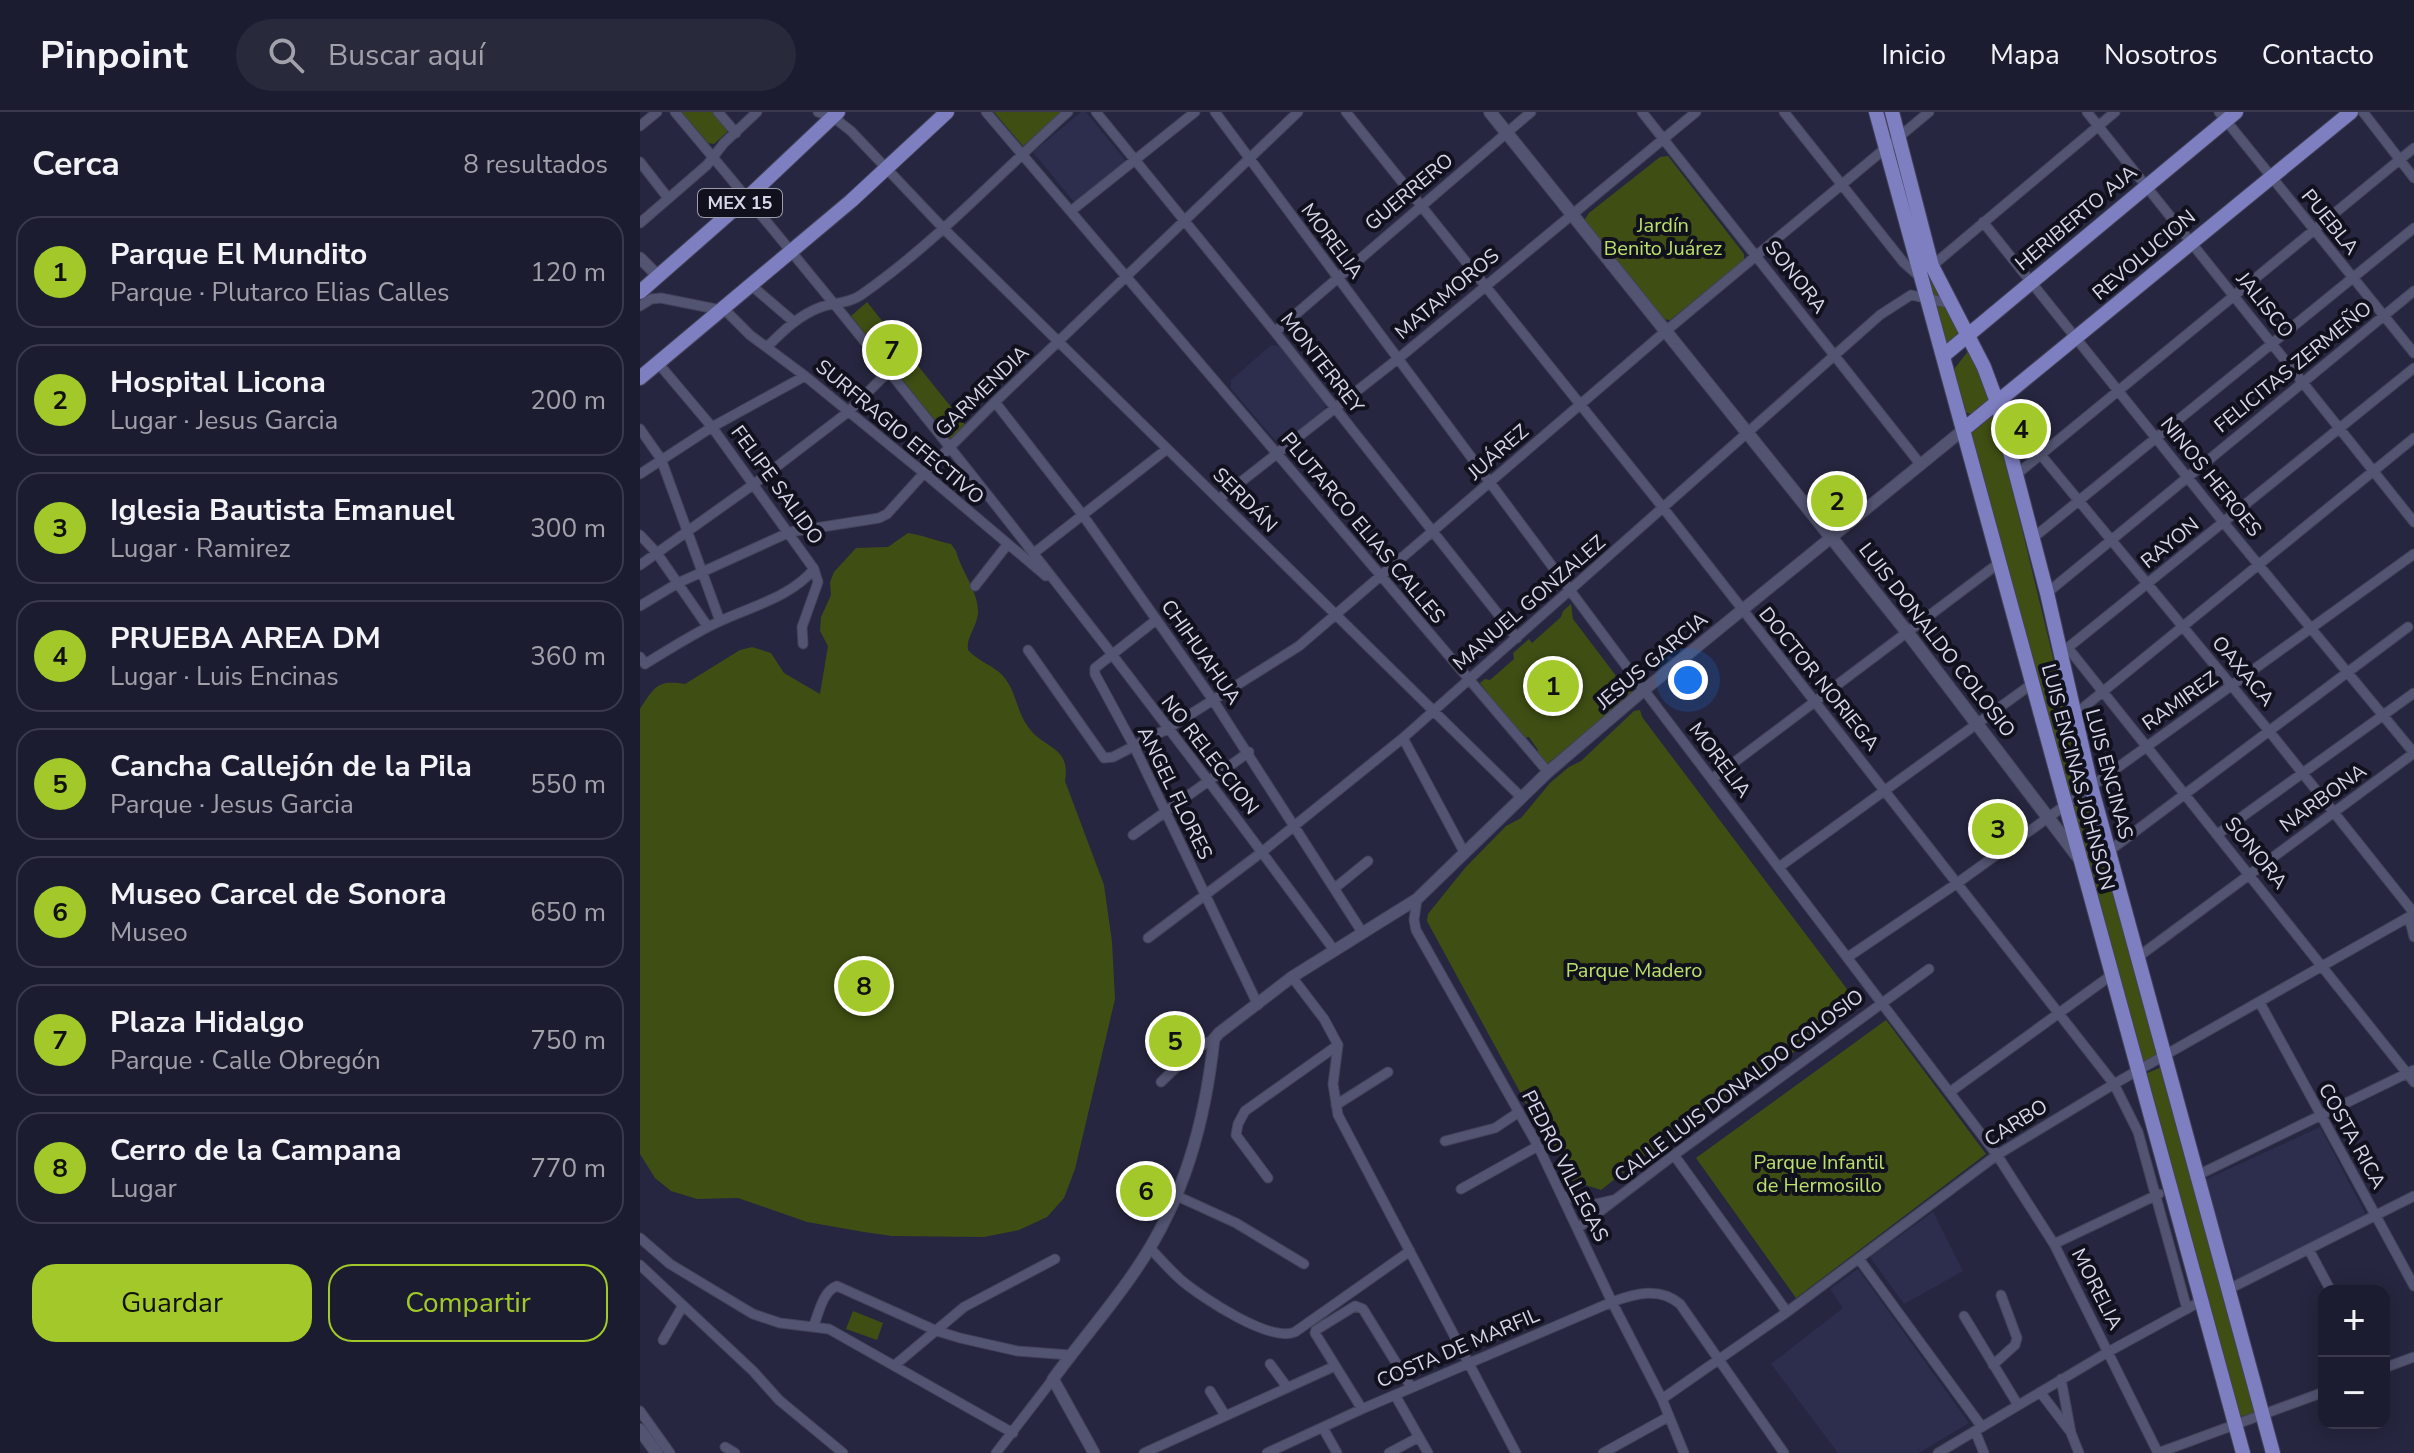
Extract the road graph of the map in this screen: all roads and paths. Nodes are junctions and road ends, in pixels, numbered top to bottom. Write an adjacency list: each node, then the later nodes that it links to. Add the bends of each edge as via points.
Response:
1 (657, 112): 28 (street)
2 (675, 112): 37 (street)
3 (718, 112): 30 (street)
4 (757, 112): 30 (street)
5 (818, 112): 26 (street)
6 (947, 112): 42 (main road)
7 (986, 112): 36 (street, PLUTARCO ELIAS CALLES)
8 (1068, 112): 36 (street)
9 (1096, 112): 38 (street, MONTERREY)
10 (1195, 112): 38 (street)
11 (1215, 112): 40 (street, MORELIA)
12 (1298, 112): 40 (street, GARMENDIA)
13 (1346, 112): 49 (street, DOCTOR NORIEGA)
14 (1490, 112): 31 (main road, LUIS DONALDO COLOSIO)
15 (1531, 112): 31 (street, GUERRERO)
16 (1642, 112): 33 (street, SONORA)
17 (1696, 112): 33 (street, MATAMOROS)
18 (1784, 112): 45 (street)
19 (1876, 112): 34 (main road, LUIS ENCINAS JOHNSON)
20 (1892, 112): 32 (main road, LUIS ENCINAS)
21 (1929, 112): 32 (street, JUÁREZ)
22 (2087, 112): 29 (street, JALISCO)
23 (2115, 112): 29 (street)
24 (2351, 112): 43 (main road, REVOLUCION)
25 (2363, 112): 39 (street)
26 (836, 114): 42 (street, SERDÁN); 48 (main road, MEX 15)
27 (2227, 115): 43 (street, PUEBLA); 46 (main road, HERIBERTO AJA)
28 (640, 126)
29 (2098, 126): 46 (street, JALISCO); 53 (street)
30 (736, 133): 37 (street)
31 (1507, 133): 49 (street, GUERRERO); 51 (main road, LUIS DONALDO COLOSIO)
32 (1899, 137): 34 (street, JUÁREZ); 62 (main road, LUIS ENCINAS)
33 (1663, 140): 51 (street, MATAMOROS); 60 (street, SONORA)
34 (1886, 148): 45 (street, JUÁREZ); 67 (main road, LUIS ENCINAS JOHNSON)
35 (2414, 148): 39 (street)
36 (1023, 153): 50 (street, PLUTARCO ELIAS CALLES); 56 (street)
37 (714, 159): 47 (street); 48 (street)
38 (1134, 160): 50 (street); 52 (street, MONTERREY)
39 (2400, 160): 44 (street); 57 (street)
40 (1249, 161): 52 (street, GARMENDIA); 65 (street, MORELIA)
41 (640, 162): 47 (street)
42 (887, 169): 56 (street, SERDÁN); 59 (main road)
43 (2271, 177): 57 (street, PUEBLA); 58 (main road, REVOLUCION)
44 (2414, 178)
45 (1842, 186): 60 (street, JUÁREZ); 67 (street)
46 (2145, 186): 58 (street, JALISCO); 68 (main road, HERIBERTO AJA)
47 (668, 198): 54 (street)
48 (747, 198): 59 (street); 63 (main road, MEX 15)
49 (1420, 205): 65 (street, GUERRERO); 70 (street, DOCTOR NORIEGA)
50 (1071, 211): 64 (street, PLUTARCO ELIAS CALLES)
51 (1571, 213): 70 (street, MATAMOROS); 81 (main road, LUIS DONALDO COLOSIO)
52 (1183, 222): 64 (street, GARMENDIA); 82 (street, MONTERREY)
53 (1983, 222): 62 (street); 68 (street, NINOS HEROES)
54 (640, 223)
55 (2414, 228): 66 (street)
56 (944, 229): 76 (street, via 860,296); 85 (street, SERDÁN)
57 (2314, 231): 66 (street, PUEBLA); 73 (street)
58 (2191, 242): 73 (street, JALISCO); 84 (main road, REVOLUCION)
59 (792, 252): 69 (main road); 76 (street)
60 (1757, 257): 81 (street, JUÁREZ); 89 (street, SONORA)
61 (640, 258): 63 (street)
62 (1932, 266): 75 (main road, LUIS ENCINAS)
63 (658, 276): 72 (main road, MEX 15)
64 (1126, 277): 85 (street, GARMENDIA); 113 (street, PLUTARCO ELIAS CALLES)
65 (1336, 277): 82 (street, GUERRERO); 91 (street, MORELIA)
66 (2352, 277): 79 (street, PUEBLA); 86 (street)
67 (1921, 278): 74 (main road, LUIS ENCINAS JOHNSON)
68 (2030, 282): 83 (main road, HERIBERTO AJA); 84 (street, NINOS HEROES)
69 (752, 286): 78 (main road); 80 (street)
70 (1483, 287): 91 (street, MATAMOROS); 101 (street, DOCTOR NORIEGA)
71 (2414, 291): 79 (street, FELICITAS ZERMEÑO)
72 (640, 292)
73 (2235, 296): 86 (street, JALISCO); 98 (street)
74 (1927, 299): 75 (street); 89 (street, MANUEL GONZALEZ, via 1903,299); 90 (main road, LUIS ENCINAS JOHNSON)
75 (1952, 304): 83 (main road, LUIS ENCINAS)
76 (833, 305): 80 (street); 94 (street)
77 (640, 306): 78 (street, via 661,298)
78 (722, 308): 87 (street, SURFRAGIO EFECTIVO); 92 (main road)
79 (2383, 316): 88 (street, PUEBLA); 97 (street, FELICITAS ZERMEÑO)
80 (794, 322): 87 (street)
81 (1667, 330): 101 (street, JUÁREZ); 108 (main road, LUIS DONALDO COLOSIO)
82 (1275, 332): 102 (street, MONTERREY)
83 (1968, 334): 90 (main road, HERIBERTO AJA); 100 (main road, LUIS ENCINAS)
84 (2075, 339): 98 (street, NINOS HEROES); 100 (main road, REVOLUCION)
85 (1059, 342): 99 (street, GARMENDIA); 112 (street, SERDÁN)
86 (2272, 342): 97 (street, JALISCO); 109 (street)
87 (767, 347): 95 (street, SURFRAGIO EFECTIVO)
88 (2414, 353)
89 (1835, 356): 108 (street, MANUEL GONZALEZ); 116 (street, SONORA)
90 (1943, 356): 107 (main road, LUIS ENCINAS JOHNSON)
91 (1399, 358): 102 (street, MATAMOROS); 123 (street, MORELIA)
92 (658, 363): 96 (main road); 104 (street, FELIPE SALIDO)
93 (2414, 368): 105 (street, RAYON)
94 (889, 371): 103 (street); 111 (street)
95 (805, 376): 103 (street, SURFRAGIO EFECTIVO); 104 (street)
96 (640, 378)
97 (2305, 382): 105 (street, JALISCO); 121 (street, FELICITAS ZERMEÑO)
98 (2118, 391): 109 (street, NINOS HEROES); 114 (street)
99 (995, 402): 111 (street, GARMENDIA); 127 (street, CHIHUAHUA)
100 (1997, 402): 107 (main road, REVOLUCION); 120 (main road, LUIS ENCINAS)
101 (1580, 405): 123 (street, JUÁREZ); 126 (street, DOCTOR NORIEGA)
102 (1335, 409): 113 (street, MATAMOROS); 131 (street, MONTERREY)
103 (848, 412): 118 (street, SURFRAGIO EFECTIVO); 122 (street)
104 (712, 427): 115 (street); 122 (street, FELIPE SALIDO)
105 (2341, 428): 117 (street, JALISCO); 129 (street, RAYON)
106 (640, 429): 115 (street)
107 (1963, 430): 116 (street, JESUS GARCIA); 141 (main road, LUIS ENCINAS JOHNSON)
108 (1748, 433): 126 (street, MANUEL GONZALEZ); 134 (main road, LUIS DONALDO COLOSIO)
109 (2155, 437): 121 (street, NINOS HEROES); 125 (street)
110 (2414, 438): 117 (street)
111 (951, 447): 118 (street, GARMENDIA); 139 (street)
112 (1167, 449): 124 (street, SERDÁN); 127 (street)
113 (1278, 455): 124 (street, MATAMOROS); 146 (street, PLUTARCO ELIAS CALLES)
114 (2041, 455): 120 (street); 125 (street, OAXACA)
115 (661, 459): 119 (street); 130 (street)
116 (1921, 465): 134 (street, JESUS GARCIA)
117 (2375, 471): 128 (street, JALISCO); 143 (street)
118 (924, 473): 132 (street, GARMENDIA, via 883,517); 137 (street, SURFRAGIO EFECTIVO)
119 (640, 474)
120 (2017, 474): 135 (main road, LUIS ENCINAS)
121 (2187, 477): 129 (street, NINOS HEROES); 136 (street, FELICITAS ZERMEÑO)
122 (754, 484): 130 (street); 132 (street, FELIPE SALIDO)
123 (1490, 484): 131 (street, JUÁREZ); 151 (street, MORELIA)
124 (1219, 499): 155 (street, SERDÁN)
125 (2078, 499): 135 (street); 136 (street, OAXACA)
126 (1664, 509): 151 (street, MANUEL GONZALEZ); 154 (street, DOCTOR NORIEGA)
127 (1082, 514): 139 (street); 156 (street, CHIHUAHUA)
128 (2414, 522)
129 (2224, 523): 143 (street, NINOS HEROES); 149 (street, RAYON)
130 (687, 530): 138 (street); 145 (street)
131 (1432, 531): 146 (street, JUÁREZ); 163 (street, MONTERREY)
132 (790, 532): 144 (street, FELIPE SALIDO); 145 (street, GARMENDIA)
133 (640, 535): 138 (street)
134 (1831, 538): 154 (street, JESUS GARCIA); 162 (main road, LUIS DONALDO COLOSIO)
135 (2033, 538): 152 (main road, LUIS ENCINAS)
136 (2111, 540): 149 (street, OAXACA); 152 (street, FELICITAS ZERMEÑO)
137 (1007, 545): 148 (street, SURFRAGIO EFECTIVO); 150 (street)
138 (656, 552): 142 (street); 147 (street)
139 (1034, 553): 148 (street)
140 (2414, 554): 161 (street, RAMIREZ)
141 (1999, 563): 162 (street); 171 (main road, LUIS ENCINAS JOHNSON)
142 (640, 565)
143 (2259, 565): 159 (street); 161 (street, NINOS HEROES)
144 (814, 569): 157 (street, via 785,592); 164 (street, FELIPE SALIDO, via 818,582 802,627)
145 (702, 571): 147 (street, GARMENDIA); 157 (street)
146 (1380, 575): 155 (street, JUÁREZ); 170 (street, PLUTARCO ELIAS CALLES)
147 (678, 583): 153 (street, GARMENDIA); 158 (street)
148 (1055, 583): 167 (street, NO RELECCION)
149 (2147, 584): 159 (street, OAXACA); 166 (street, RAYON)
150 (975, 586)
151 (1572, 589): 163 (street, MANUEL GONZALEZ); 173 (street, MORELIA)
152 (2047, 593): 166 (main road, LUIS ENCINAS)
153 (640, 606)
154 (1741, 611): 173 (street, JESUS GARCIA); 177 (street, DOCTOR NORIEGA)
155 (1335, 615): 176 (street, JUÁREZ, via 1299,646); 178 (street, SERDÁN)
156 (1156, 620): 167 (street); 176 (street, CHIHUAHUA)
157 (720, 621): 158 (street)
158 (708, 627): 168 (street)
159 (2183, 627): 172 (street, OAXACA); 174 (street)
160 (2408, 627): 169 (street)
161 (2311, 629): 169 (street, NINOS HEROES); 172 (street, RAMIREZ)
162 (1907, 632): 177 (street); 181 (main road, LUIS DONALDO COLOSIO)
163 (1517, 638): 170 (street, MANUEL GONZALEZ)
164 (803, 644)
165 (1028, 650): 185 (street, JUÁREZ, via 1104,758)
166 (2063, 652): 174 (street, SONORA); 180 (main road, LUIS ENCINAS)
167 (1111, 655): 182 (street, NO RELECCION); 185 (street, ANGEL FLORES, via 1095,674)
168 (642, 660)
169 (2347, 672): 179 (street, NINOS HEROES); 183 (street)
170 (1469, 680): 178 (street, MANUEL GONZALEZ); 189 (street, PLUTARCO ELIAS CALLES)
171 (2032, 684): 181 (street); 197 (main road, LUIS ENCINAS JOHNSON)
172 (2232, 686): 183 (street, OAXACA); 186 (street, RAMIREZ)
173 (1644, 690): 189 (street, JESUS GARCIA); 191 (street, MORELIA)
174 (2103, 692): 180 (street); 186 (street, SONORA)
175 (2414, 693): 179 (street)
176 (1213, 700): 182 (street, JUÁREZ); 187 (street, CHIHUAHUA)
177 (1813, 701): 191 (street); 194 (street, DOCTOR NORIEGA)
178 (1433, 712): 184 (street, MANUEL GONZALEZ); 196 (street, SERDÁN)
179 (2383, 714): 188 (street, NINOS HEROES); 190 (street)
180 (2073, 716): 193 (main road, LUIS ENCINAS)
181 (1977, 724): 194 (street); 200 (main road, LUIS DONALDO COLOSIO)
182 (1167, 729): 185 (street, JUÁREZ); 192 (street, NO RELECCION)
183 (2269, 731): 190 (street, OAXACA); 195 (street)
184 (1403, 738): 201 (street, MANUEL GONZALEZ); 206 (street)
185 (1134, 746): 198 (street, ANGEL FLORES)
186 (2147, 746): 193 (street, RAMIREZ); 195 (street, SONORA)
187 (1249, 752): 192 (street); 201 (street, CHIHUAHUA)
188 (2414, 753): 199 (street, NARBONA)
189 (1548, 772): 196 (street, JESUS GARCIA)
190 (2303, 773): 199 (street, OAXACA); 202 (street)
191 (1712, 779): 209 (street, MORELIA)
192 (1208, 783): 198 (street); 205 (street, NO RELECCION)
193 (2091, 786): 197 (street, RAMIREZ); 204 (main road, LUIS ENCINAS)
194 (1885, 792): 209 (street); 211 (street, DOCTOR NORIEGA)
195 (2185, 794): 202 (street, SONORA); 204 (street)
196 (1521, 797): 206 (street, JESUS GARCIA)
197 (2064, 805): 200 (street, RAMIREZ); 207 (main road, LUIS ENCINAS JOHNSON)
198 (1166, 812): 203 (street); 213 (street, ANGEL FLORES)
199 (2334, 812): 210 (street, NARBONA); 215 (street, OAXACA)
200 (2049, 816): 207 (main road, LUIS DONALDO COLOSIO); 211 (street, RAMIREZ)
201 (1295, 825): 205 (street, MANUEL GONZALEZ); 212 (street, CHIHUAHUA)
202 (2218, 834): 210 (street, SONORA)
203 (1133, 835)
204 (2109, 851): 221 (main road, LUIS ENCINAS)
205 (1262, 852): 213 (street, MANUEL GONZALEZ); 219 (street, NO RELECCION)
206 (1464, 852): 214 (street, JESUS GARCIA)
207 (2079, 858): 224 (main road, LUIS ENCINAS JOHNSON)
208 (1368, 861): 212 (street)
209 (1779, 867): 220 (street, MORELIA)
210 (2250, 874): 221 (street, NARBONA); 222 (street, SONORA)
211 (1956, 884): 220 (street, RAMIREZ); 229 (street, DOCTOR NORIEGA)
212 (1335, 888): 216 (street, CHIHUAHUA)
213 (1205, 895): 218 (street, MANUEL GONZALEZ); 228 (street, ANGEL FLORES)
214 (1417, 899): 216 (street, JESUS GARCIA); 241 (street, PEDRO VILLEGAS, via 1416,930)
215 (2412, 915): 217 (street); 222 (street, CARBO)
216 (1362, 932): 219 (street, JESUS GARCIA)
217 (2414, 937)
218 (1148, 938)
219 (1334, 950): 225 (street, JESUS GARCIA)
220 (1848, 957): 226 (street, MORELIA)
221 (2138, 957): 232 (main road, LUIS ENCINAS)
222 (2323, 967): 227 (street, CARBO); 235 (street, SONORA)
223 (1929, 969): 226 (street, CALLE LUIS DONALDO COLOSIO)
224 (2113, 974): 229 (street); 233 (main road, LUIS ENCINAS JOHNSON)
225 (1292, 977): 228 (street, JESUS GARCIA); 231 (street)
226 (1882, 1003): 239 (street, MORELIA); 247 (street, CALLE LUIS DONALDO COLOSIO)
227 (2260, 1003): 232 (street, CARBO); 242 (street, COSTA RICA)
228 (1258, 1005): 230 (street, JESUS GARCIA)
229 (2058, 1015): 238 (street, DOCTOR NORIEGA); 239 (street)
230 (1214, 1039): 236 (street); 254 (street, via 1207,1100)
231 (1338, 1045): 240 (street); 250 (street, via 1245,1111 1238,1124 1236,1135)
232 (2165, 1056): 233 (street, CARBO); 249 (main road, LUIS ENCINAS)
233 (2140, 1070): 238 (street, CARBO); 243 (main road, LUIS ENCINAS JOHNSON)
234 (1388, 1072): 240 (street)
235 (2410, 1072): 237 (street, SONORA); 242 (street)
236 (1161, 1082)
237 (2414, 1082)
238 (2114, 1084): 244 (street, DOCTOR NORIEGA); 248 (street, CARBO)
239 (1950, 1092): 248 (street, MORELIA)
240 (1336, 1105): 264 (street)
241 (1519, 1112): 245 (street, via 1495,1128); 246 (street, PEDRO VILLEGAS)
242 (2320, 1116): 249 (street); 258 (street, COSTA RICA)
243 (2156, 1126): 244 (street); 251 (main road, LUIS ENCINAS JOHNSON)
244 (2138, 1132): 253 (street, DOCTOR NORIEGA)
245 (1445, 1141)
246 (1538, 1146): 252 (street); 255 (street, PEDRO VILLEGAS)
247 (1674, 1155): 257 (street, CALLE LUIS DONALDO COLOSIO); 277 (street)
248 (1997, 1155): 261 (street, MORELIA); 266 (street, CARBO)
249 (2198, 1175): 271 (main road, LUIS ENCINAS)
250 (1268, 1178)
251 (2172, 1187): 253 (street); 273 (main road, LUIS ENCINAS JOHNSON)
252 (1461, 1189)
253 (2156, 1195): 261 (street); 276 (street, DOCTOR NORIEGA)
254 (1177, 1196): 262 (street); 267 (street, via 1236,1223)
255 (1564, 1196): 257 (street, via 1596,1204); 259 (street, PEDRO VILLEGAS)
256 (2414, 1196): 258 (street)
257 (1616, 1199): 259 (street, CALLE LUIS DONALDO COLOSIO)
258 (2374, 1215): 263 (street); 270 (street, COSTA RICA)
259 (1578, 1228): 274 (street, PEDRO VILLEGAS)
260 (640, 1238): 279 (street, via 670,1264 753,1314 780,1323)
261 (2054, 1244): 282 (street, MORELIA)
262 (1150, 1248): 264 (street, via 1183,1281 1230,1313 1285,1335); 283 (street)
263 (2309, 1250): 269 (street); 271 (street)
264 (1410, 1251): 286 (street)
265 (1055, 1259): 280 (street, via 974,1301)
266 (1859, 1259): 277 (street, CARBO); 309 (street)
267 (1304, 1264)
268 (640, 1265): 275 (street)
269 (2328, 1285)
270 (2414, 1286)
271 (2229, 1289): 305 (main road, LUIS ENCINAS)
272 (2001, 1295): 289 (street, via 2017,1338)
273 (2203, 1300): 276 (street); 307 (main road, LUIS ENCINAS JOHNSON)
274 (1612, 1302): 285 (street, COSTA DE MARFIL, via 1668,1294); 286 (street, COSTA DE MARFIL); 300 (street, PEDRO VILLEGAS)
275 (682, 1307): 281 (street); 320 (street)
276 (2187, 1309): 282 (street)
277 (1787, 1312): 285 (street, CARBO)
278 (1964, 1316): 289 (street)
279 (814, 1325): 280 (street, via 827,1294 837,1286); 288 (street)
280 (937, 1331): 283 (street, via 1017,1351); 288 (street)
281 (663, 1340)
282 (2108, 1352): 293 (street); 335 (street, MORELIA)
283 (1070, 1355): 292 (street)
284 (2414, 1357): 291 (street)
285 (1719, 1358): 300 (street, CARBO); 331 (street)
286 (1469, 1363): 295 (street, COSTA DE MARFIL); 328 (street)
287 (1270, 1364): 294 (street)
288 (895, 1365): 311 (street)
289 (1993, 1365): 301 (street)
290 (1335, 1366): 294 (street); 295 (street, via 1316,1330 1360,1306); 302 (street)
291 (2390, 1366)
292 (1053, 1379): 311 (street); 322 (street)
293 (2061, 1379): 297 (street); 312 (street)
294 (1287, 1387): 304 (street)
295 (1411, 1387): 299 (street, COSTA DE MARFIL)
296 (1210, 1391): 304 (street)
297 (2040, 1392): 301 (street); 312 (street)
298 (2318, 1394): 305 (street)
299 (1395, 1395): 302 (street, COSTA DE MARFIL); 313 (street)
300 (1662, 1399): 306 (street, PEDRO VILLEGAS)
301 (2018, 1405): 309 (street)
302 (1362, 1409): 308 (street, COSTA DE MARFIL)
303 (640, 1411): 318 (street)
304 (1225, 1415): 323 (street)
305 (2264, 1415): 307 (street); 337 (main road, LUIS ENCINAS)
306 (1668, 1417): 329 (street); 330 (street, PEDRO VILLEGAS)
307 (2235, 1425): 335 (street); 336 (main road, LUIS ENCINAS JOHNSON)
308 (1323, 1428): 324 (street, COSTA DE MARFIL); 325 (street)
309 (1978, 1429): 332 (street); 333 (street)
310 (640, 1430): 317 (main road)
311 (1013, 1433): 321 (street)
312 (2071, 1433): 334 (street)
313 (1419, 1437): 326 (street); 327 (street)
314 (640, 1442): 316 (main road)
315 (725, 1447): 319 (street)
316 (648, 1453)
317 (657, 1453)
318 (670, 1453)
319 (735, 1453)
320 (843, 1453)
321 (996, 1453)
322 (1094, 1453)
323 (1144, 1453)
324 (1267, 1453)
325 (1337, 1453)
326 (1389, 1453)
327 (1428, 1453)
328 (1516, 1453)
329 (1603, 1453)
330 (1684, 1453)
331 (1784, 1453)
332 (1938, 1453)
333 (1984, 1453)
334 (2079, 1453)
335 (2158, 1453)
336 (2243, 1453)
337 (2273, 1453)

